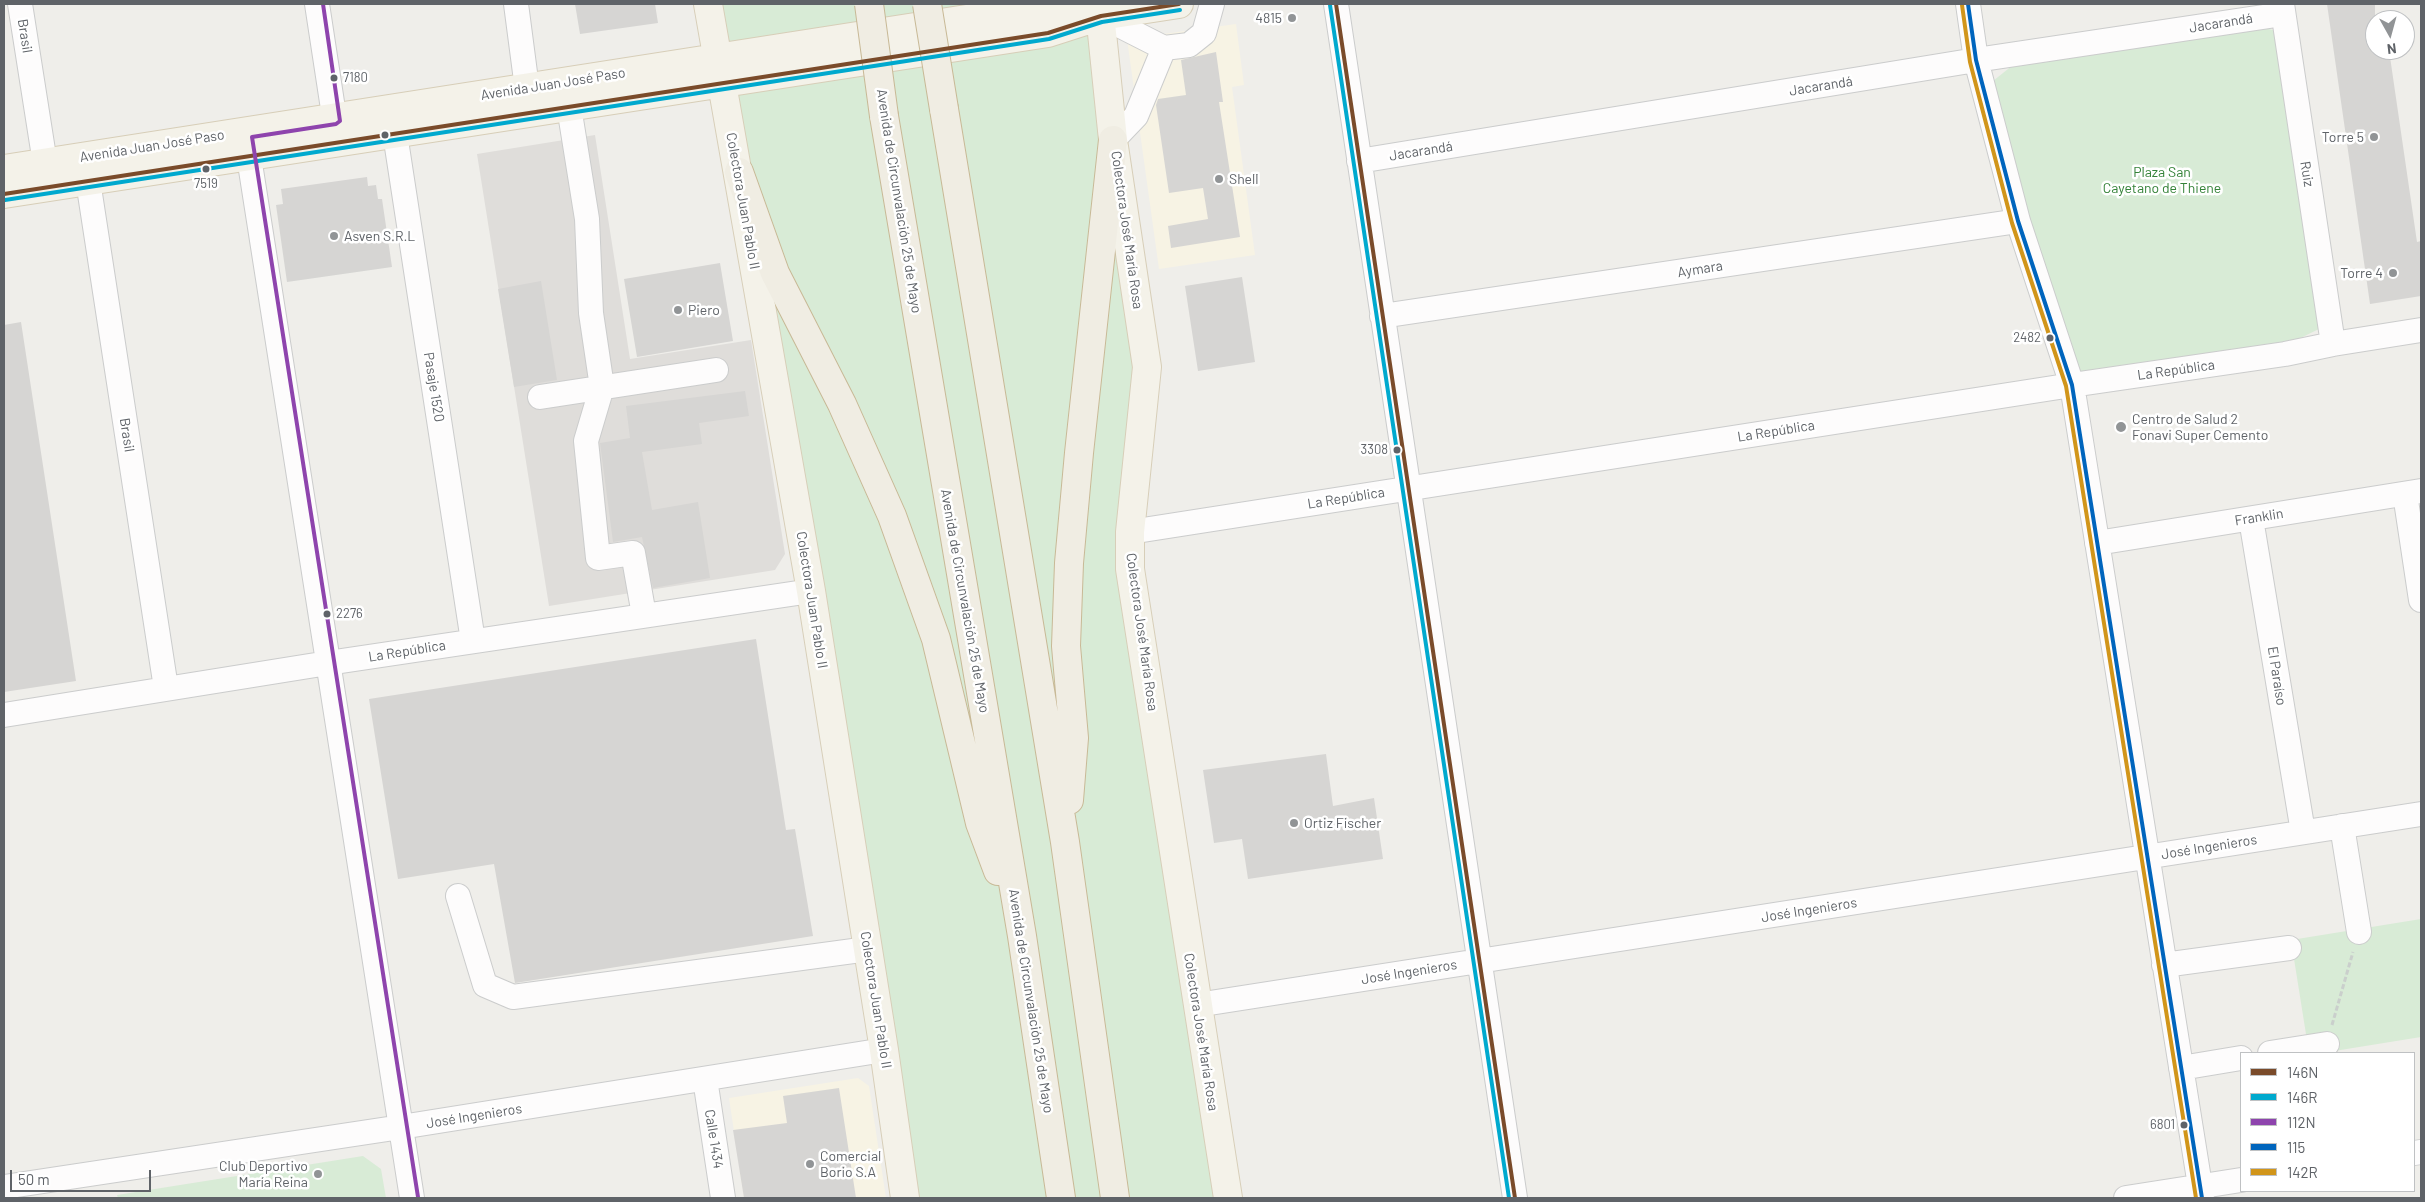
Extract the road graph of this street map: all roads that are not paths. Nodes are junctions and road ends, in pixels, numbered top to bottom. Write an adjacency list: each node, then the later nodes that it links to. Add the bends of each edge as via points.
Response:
1 (20, 4): 26 (street, Brasil)
2 (317, 4): 19 (street)
3 (516, 4): 17 (street)
4 (708, 4): 14 (main road, Colectora Juan Pablo II)
5 (869, 4): 56 (highway, Avenida de Circunvalación 25 de Mayo, bridge, via 884,116)
6 (928, 4): 52 (highway, bridge)
7 (1178, 4): 12 (main road, Avenida Juan José Paso)
8 (1212, 4): 13 (street, via 1204,33 1189,45)
9 (1336, 4): 23 (street)
10 (1968, 4): 15 (street)
11 (2282, 9): 15 (street, Jacarandá); 32 (street, Ruiz)
12 (1100, 10): 13 (street); 14 (main road, Avenida Juan José Paso, via 1044,7); 16 (main road, Avenida Juan José Paso, via 1048,33); 21 (main road, Colectora José María Rosa)
13 (1164, 48): 21 (street, via 1136,116)
14 (716, 58): 16 (main road, Colectora Juan Pablo II); 17 (main road, Avenida Juan José Paso)
15 (1976, 60): 23 (street, Jacarandá); 29 (street)
16 (721, 84): 18 (main road, Avenida Juan José Paso); 25 (main road, Colectora Juan Pablo II)
17 (527, 88): 19 (main road, Avenida Juan José Paso)
18 (569, 107): 20 (main road, Avenida Juan José Paso); 35 (street, via 587,219 591,313)
19 (337, 130): 20 (main road, Avenida Juan José Paso); 22 (main road, Avenida Juan José Paso)
20 (395, 134): 45 (street, Pasaje 1520)
21 (1113, 140): 40 (main road, Colectora José María Rosa, via 1147,367); 52 (highway, via 1069,563 1066,646 1074,738)
22 (247, 144): 26 (main road, Avenida Juan José Paso); 27 (main road, Avenida Juan José Paso); 46 (street)
23 (1359, 161): 30 (street)
24 (4, 169): 26 (main road, Avenida Juan José Paso)
25 (739, 172): 42 (main road, Colectora Juan Pablo II); 56 (highway, via 775,273 842,404 892,516 936,639 980,823)
26 (45, 175): 27 (main road, Avenida Juan José Paso); 28 (main road, Avenida Juan José Paso)
27 (88, 181): 47 (street, Brasil)
28 (4, 194)
29 (2018, 221): 30 (street, Aymara); 34 (street)
30 (1382, 316): 37 (street)
31 (2421, 330): 32 (street, La República)
32 (2333, 344): 34 (street, La República)
33 (716, 370): 35 (street)
34 (2072, 385): 37 (street, La República); 41 (street)
35 (602, 387): 36 (street); 44 (street, via 586,441 598,558 633,553)
36 (540, 397)
37 (1407, 489): 40 (street, La República); 59 (street)
38 (2413, 493): 39 (street, Franklin); 43 (street)
39 (2251, 519): 41 (street, Franklin); 51 (street, El Paraíso)
40 (1130, 532): 61 (main road, Colectora José María Rosa, via 1130,569)
41 (2096, 543): 53 (street)
42 (811, 591): 44 (street, La República); 58 (main road, Colectora Juan Pablo II)
43 (2421, 600)
44 (644, 616): 45 (street, La República)
45 (473, 641): 46 (street, La República)
46 (328, 663): 47 (street, La República); 68 (street)
47 (166, 688): 48 (street, La República)
48 (4, 715)
49 (2421, 814): 50 (street, José Ingenieros)
50 (2342, 826): 51 (street, José Ingenieros); 55 (street)
51 (2303, 832): 53 (street, José Ingenieros)
52 (1065, 842): 76 (highway)
53 (2146, 857): 59 (street, José Ingenieros); 60 (street)
54 (458, 896): 58 (street, via 485,985 513,997)
55 (2359, 932)
56 (1022, 936): 75 (highway, Avenida de Circunvalación 25 de Mayo)
57 (2289, 948): 60 (street)
58 (868, 949): 63 (main road, Colectora Juan Pablo II)
59 (1479, 961): 61 (street, José Ingenieros); 78 (street)
60 (2164, 965): 66 (street)
61 (1197, 1005): 77 (main road, Colectora José María Rosa)
62 (2327, 1044): 64 (street)
63 (884, 1050): 67 (street, José Ingenieros); 74 (main road, Colectora Juan Pablo II)
64 (2276, 1052)
65 (2240, 1058): 66 (street)
66 (2181, 1068): 71 (street)
67 (705, 1079): 68 (street, José Ingenieros); 73 (street, Calle 1434)
68 (401, 1127): 70 (street, José Ingenieros); 72 (street)
69 (2240, 1180): 71 (street)
70 (4, 1187)
71 (2201, 1192): 79 (street)
72 (412, 1198)
73 (723, 1198)
74 (905, 1198)
75 (1061, 1198)
76 (1116, 1198)
77 (1228, 1198)
78 (1515, 1198)
79 (2126, 1198)

